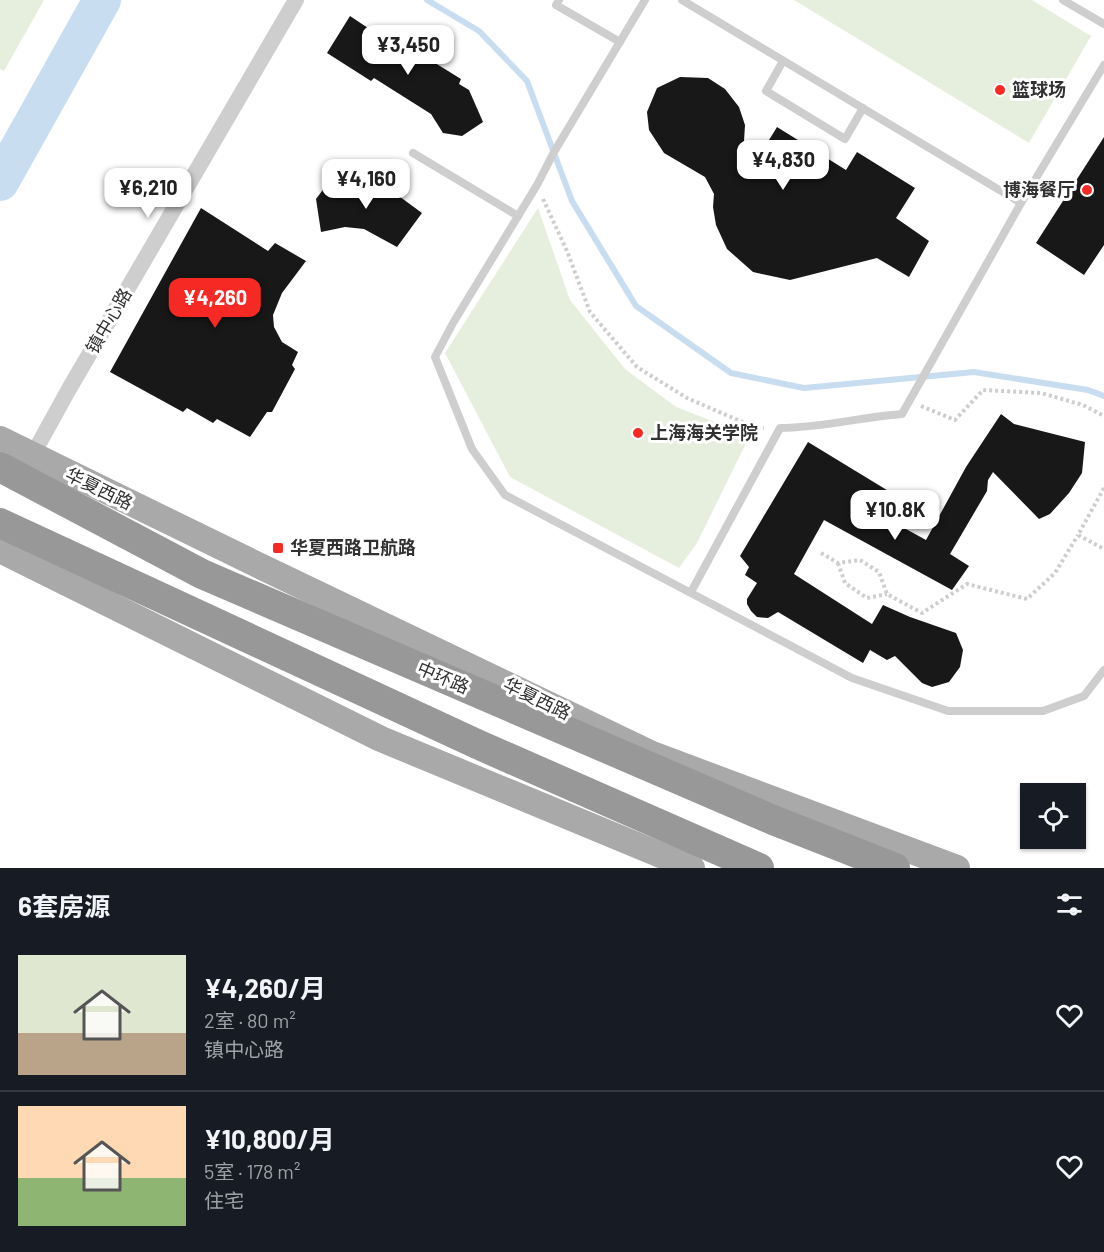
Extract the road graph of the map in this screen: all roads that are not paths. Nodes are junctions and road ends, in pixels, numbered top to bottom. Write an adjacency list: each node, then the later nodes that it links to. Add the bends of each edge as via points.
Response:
1 (296, 0): 15 (street, 镇中心路)
2 (559, 0): 7 (lane, via 556,5)
3 (645, 0): 7 (lane)
4 (682, 0): 8 (lane)
5 (1064, 0): 6 (lane)
6 (1104, 24)
7 (620, 42): 13 (lane)
8 (783, 61): 10 (lane); 10 (lane, via 766,91 845,139)
9 (1104, 65): 12 (lane)
10 (862, 108): 12 (lane)
11 (413, 153): 13 (lane)
12 (1021, 203): 19 (lane, via 902,414 780,428)
13 (518, 216): 19 (lane, via 435,357 472,449 506,495)
14 (0, 439): 15 (main road, 华夏西路)
15 (33, 456): 24 (main road, 华夏西路, via 652,754)
16 (0, 467): 23 (highway, 中环路, via 202,574 773,820)
17 (0, 523): 22 (highway, via 477,744)
18 (0, 550): 21 (main road, via 381,739)
19 (691, 592): 20 (lane, via 852,678 948,711 1042,711 1084,696)
20 (1104, 670)
21 (692, 868)
22 (759, 868)
23 (894, 868)
24 (957, 868)

